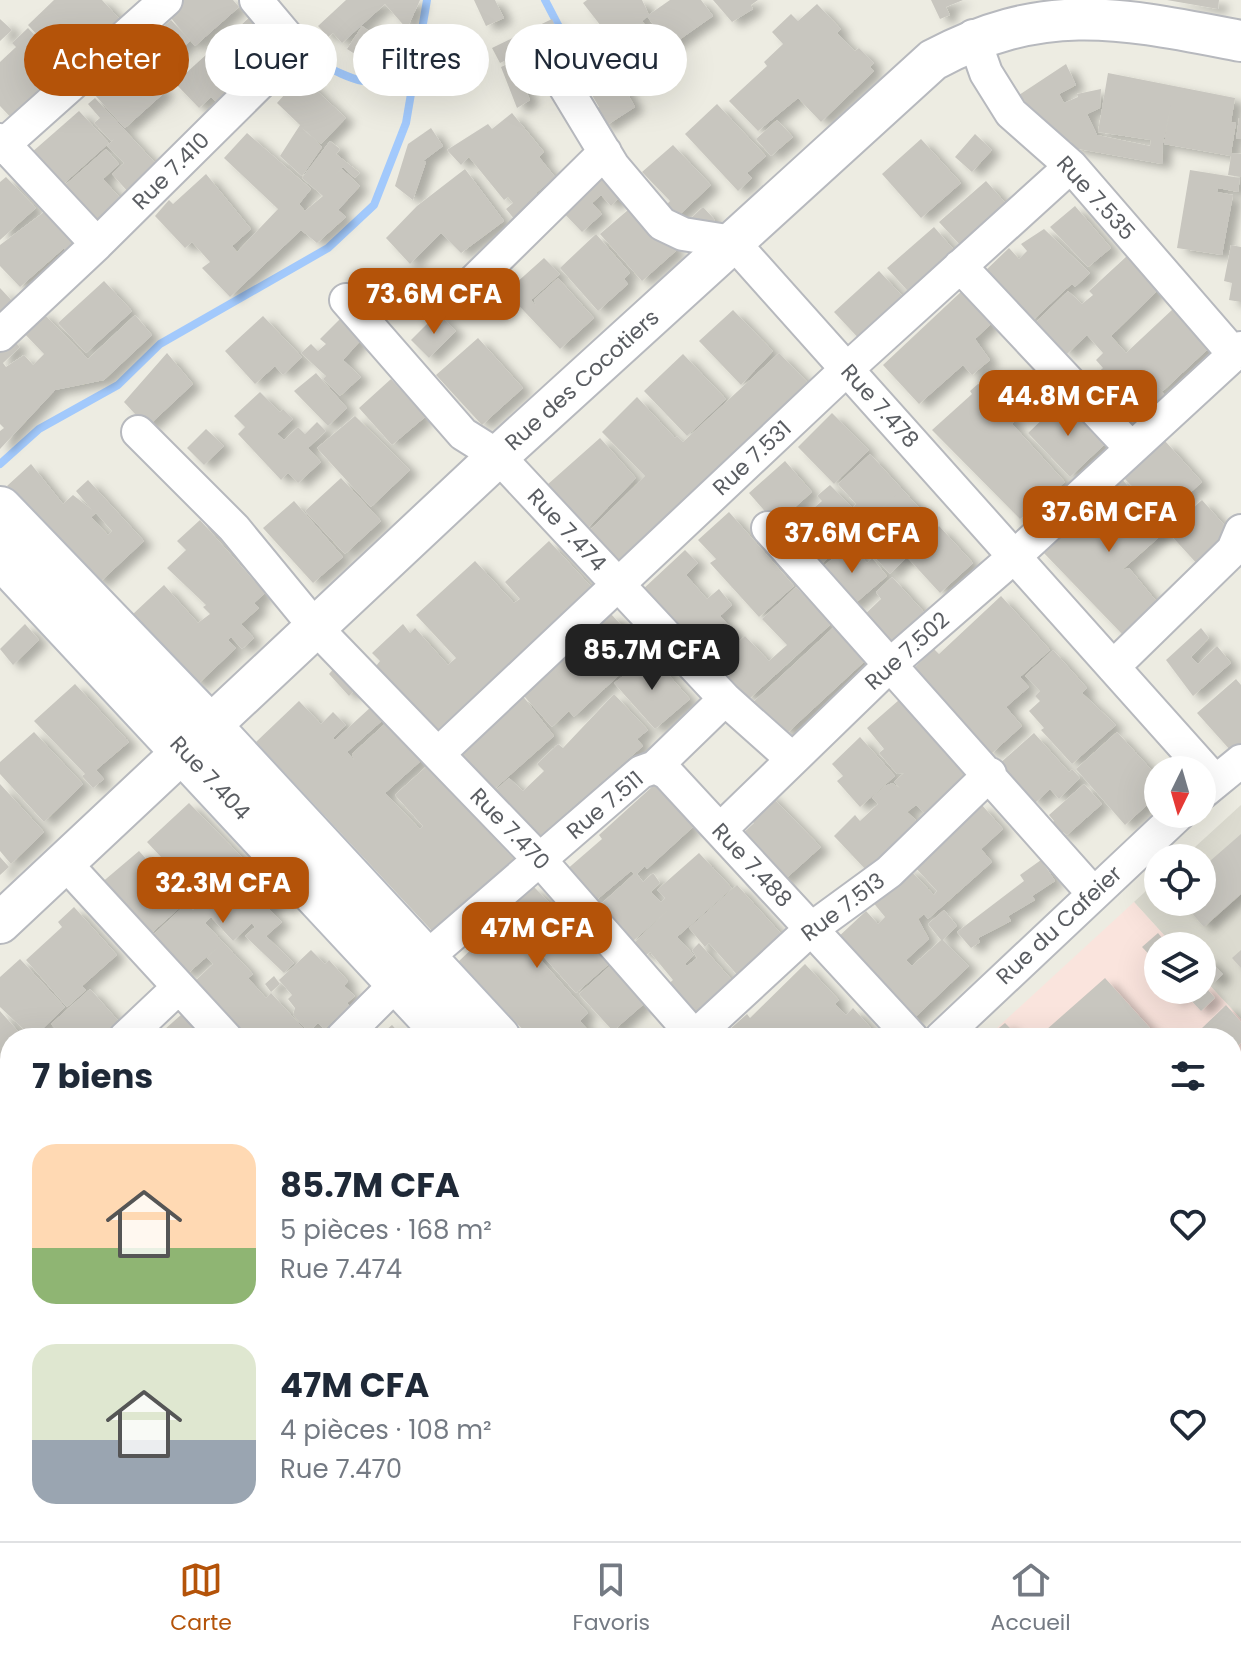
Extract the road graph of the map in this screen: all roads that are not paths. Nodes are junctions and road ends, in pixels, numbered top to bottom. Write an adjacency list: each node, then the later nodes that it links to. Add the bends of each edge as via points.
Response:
1 (166, 0): 6 (street)
2 (256, 0): 10 (street, Rue 7.410, via 293,50)
3 (973, 36): 4 (street, Rue des Cocotiers, via 1018,22 1107,15); 8 (street, Rue 7.535, via 986,73 1011,113); 9 (street, Rue des Cocotiers, via 933,60)
4 (1241, 41)
5 (571, 96): 7 (street)
6 (1, 144): 10 (street)
7 (605, 152): 9 (street, via 662,224 683,234); 12 (street)
8 (1071, 166): 11 (street, Rue 7.531); 15 (street, Rue 7.535)
9 (733, 242): 16 (street, Rue 7.478); 19 (street, Rue des Cocotiers)
10 (97, 244): 14 (street, Rue 7.410)
11 (960, 266): 16 (street, Rue 7.531); 18 (street)
12 (463, 292)
13 (346, 300): 19 (street, Rue 7.474, via 463,434)
14 (0, 335)
15 (1237, 351): 18 (street, Rue 7.502)
16 (847, 369): 24 (street, Rue 7.478); 25 (street, Rue 7.531)
17 (138, 432): 26 (street, Rue 7.470, via 234,528)
18 (1131, 448): 24 (street, Rue 7.502)
19 (498, 456): 25 (street, Rue 7.474); 26 (street, Rue des Cocotiers)
20 (0, 509): 30 (main road)
21 (768, 528): 27 (street)
22 (1241, 531): 28 (street, via 1233,550)
23 (0, 555): 30 (main road, Rue 7.404)
24 (1015, 556): 27 (street, Rue 7.502); 28 (street, Rue 7.478)
25 (618, 585): 29 (street, Rue 7.474); 31 (street, Rue 7.531)
26 (317, 629): 30 (street, Rue des Cocotiers); 31 (street, Rue 7.470)
27 (892, 663): 33 (street, Rue 7.502); 36 (street)
28 (1113, 667): 32 (street, Rue 7.478)
29 (725, 699): 33 (street, Rue 7.474); 35 (street, Rue 7.511)
30 (196, 737): 41 (street, Rue des Cocotiers); 45 (main road, Rue 7.404)
31 (438, 754): 40 (street, Rue 7.470)
32 (1184, 756)
33 (791, 758): 39 (street, Rue 7.502)
34 (1241, 761): 37 (street)
35 (655, 767): 39 (street, Rue 7.488, via 667,773); 40 (street, Rue 7.511, via 641,772)
36 (990, 774): 42 (street); 44 (street, Rue 7.513, via 889,872)
37 (1216, 781)
38 (1164, 828): 42 (street, Rue du Cafeier)
39 (720, 830): 44 (street, Rue 7.488)
40 (540, 860): 45 (street, Rue 7.511); 52 (street, Rue 7.470)
41 (64, 862): 43 (street, Rue des Cocotiers); 46 (street)
42 (1093, 893): 55 (street, Rue du Cafeier)
43 (0, 923)
44 (811, 929): 53 (street, Rue 7.513); 54 (street, Rue 7.488)
45 (412, 972): 49 (street, Rue 7.511); 50 (main road, Rue 7.404); 51 (main road, Rue 7.404)
46 (179, 987): 47 (street); 48 (street)
47 (136, 1028)
48 (217, 1028)
49 (353, 1028)
50 (444, 1028)
51 (485, 1028)
52 (685, 1028)
53 (705, 1028)
54 (903, 1028)
55 (951, 1028)

